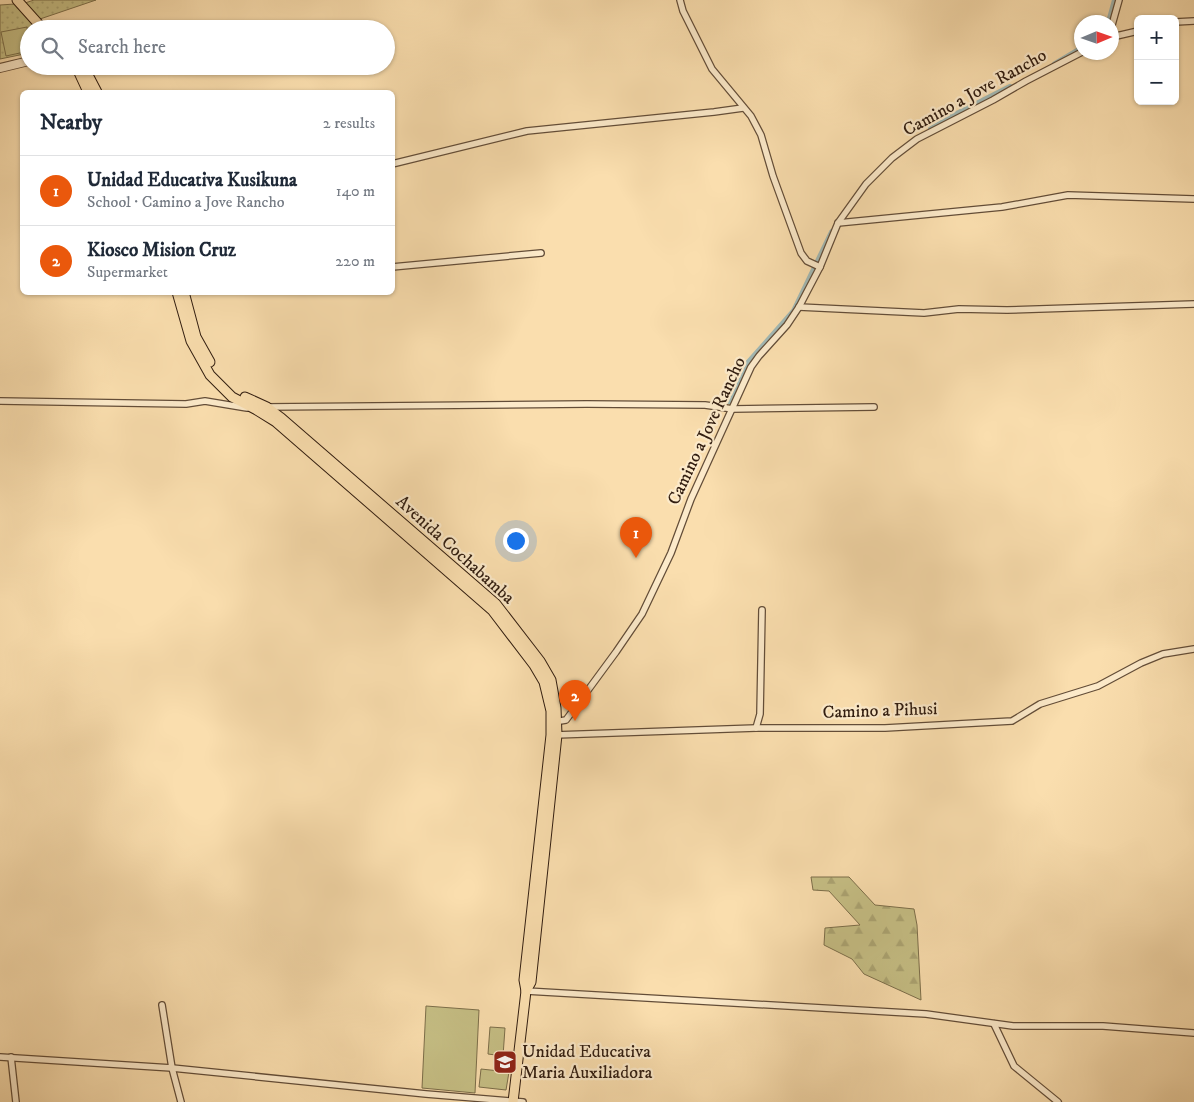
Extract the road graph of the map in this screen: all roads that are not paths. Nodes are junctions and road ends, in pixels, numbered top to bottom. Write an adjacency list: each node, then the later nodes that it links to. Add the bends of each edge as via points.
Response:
1 (680, 0): 17 (street, via 712,69)
2 (1119, 0): 4 (street)
3 (18, 2): 5 (main road)
4 (1115, 15)
5 (35, 20)
6 (1194, 21): 7 (street)
7 (1179, 22)
8 (1134, 32): 9 (street)
9 (1119, 35)
10 (1074, 56): 20 (street, Camino a Jove Rancho, via 917,139 866,184)
11 (20, 63): 12 (street)
12 (0, 68)
13 (81, 75): 15 (main road)
14 (88, 75): 16 (main road)
15 (87, 90)
16 (96, 90)
17 (743, 108): 18 (street, via 527,131); 23 (street, via 761,135 772,176 801,253 807,261)
18 (395, 163)
19 (1194, 198): 20 (street, via 1068,196 1002,207)
20 (838, 223): 23 (street, Camino a Jove Rancho)
21 (541, 253): 22 (street)
22 (395, 267)
23 (820, 267): 27 (street, Camino a Jove Rancho)
24 (178, 295): 31 (main road, Avenida Cochabamba, via 191,341 210,375 232,397)
25 (185, 295): 29 (main road, Avenida Cochabamba, via 196,337 215,372 235,393)
26 (1194, 304): 27 (street, via 958,309 924,313)
27 (799, 307): 32 (street, Camino a Jove Rancho, via 758,356)
28 (0, 402): 31 (street, via 186,404 205,401)
29 (267, 407): 31 (street); 32 (street, via 587,404 705,405); 35 (main road, Avenida Cochabamba, via 496,604 551,680)
30 (874, 407): 32 (street)
31 (255, 409): 35 (main road, Avenida Cochabamba, via 276,422 484,602 541,676)
32 (733, 409): 35 (street, Camino a Jove Rancho, via 642,614 566,720)
33 (762, 610): 36 (street, via 760,714)
34 (1194, 649): 36 (street, Camino a Pihusi, via 1163,654 1098,686 1040,704 1012,721 885,728)
35 (555, 722): 37 (main road, Avenida Cochabamba)
36 (756, 728): 37 (street, Camino a Pihusi)
37 (554, 735): 38 (main road, Avenida Cochabamba, via 533,927 531,982)
38 (526, 991): 40 (street, via 926,1014); 45 (main road, Avenida Cochabamba)
39 (162, 1005): 44 (street)
40 (994, 1024): 41 (street, via 1103,1026); 49 (street, via 1014,1066)
41 (1194, 1033)
42 (0, 1057): 43 (street)
43 (11, 1058): 44 (street); 46 (street)
44 (172, 1068): 45 (street); 47 (street)
45 (513, 1101): 48 (street)
46 (16, 1102)
47 (182, 1102)
48 (523, 1102)
49 (1058, 1102)

